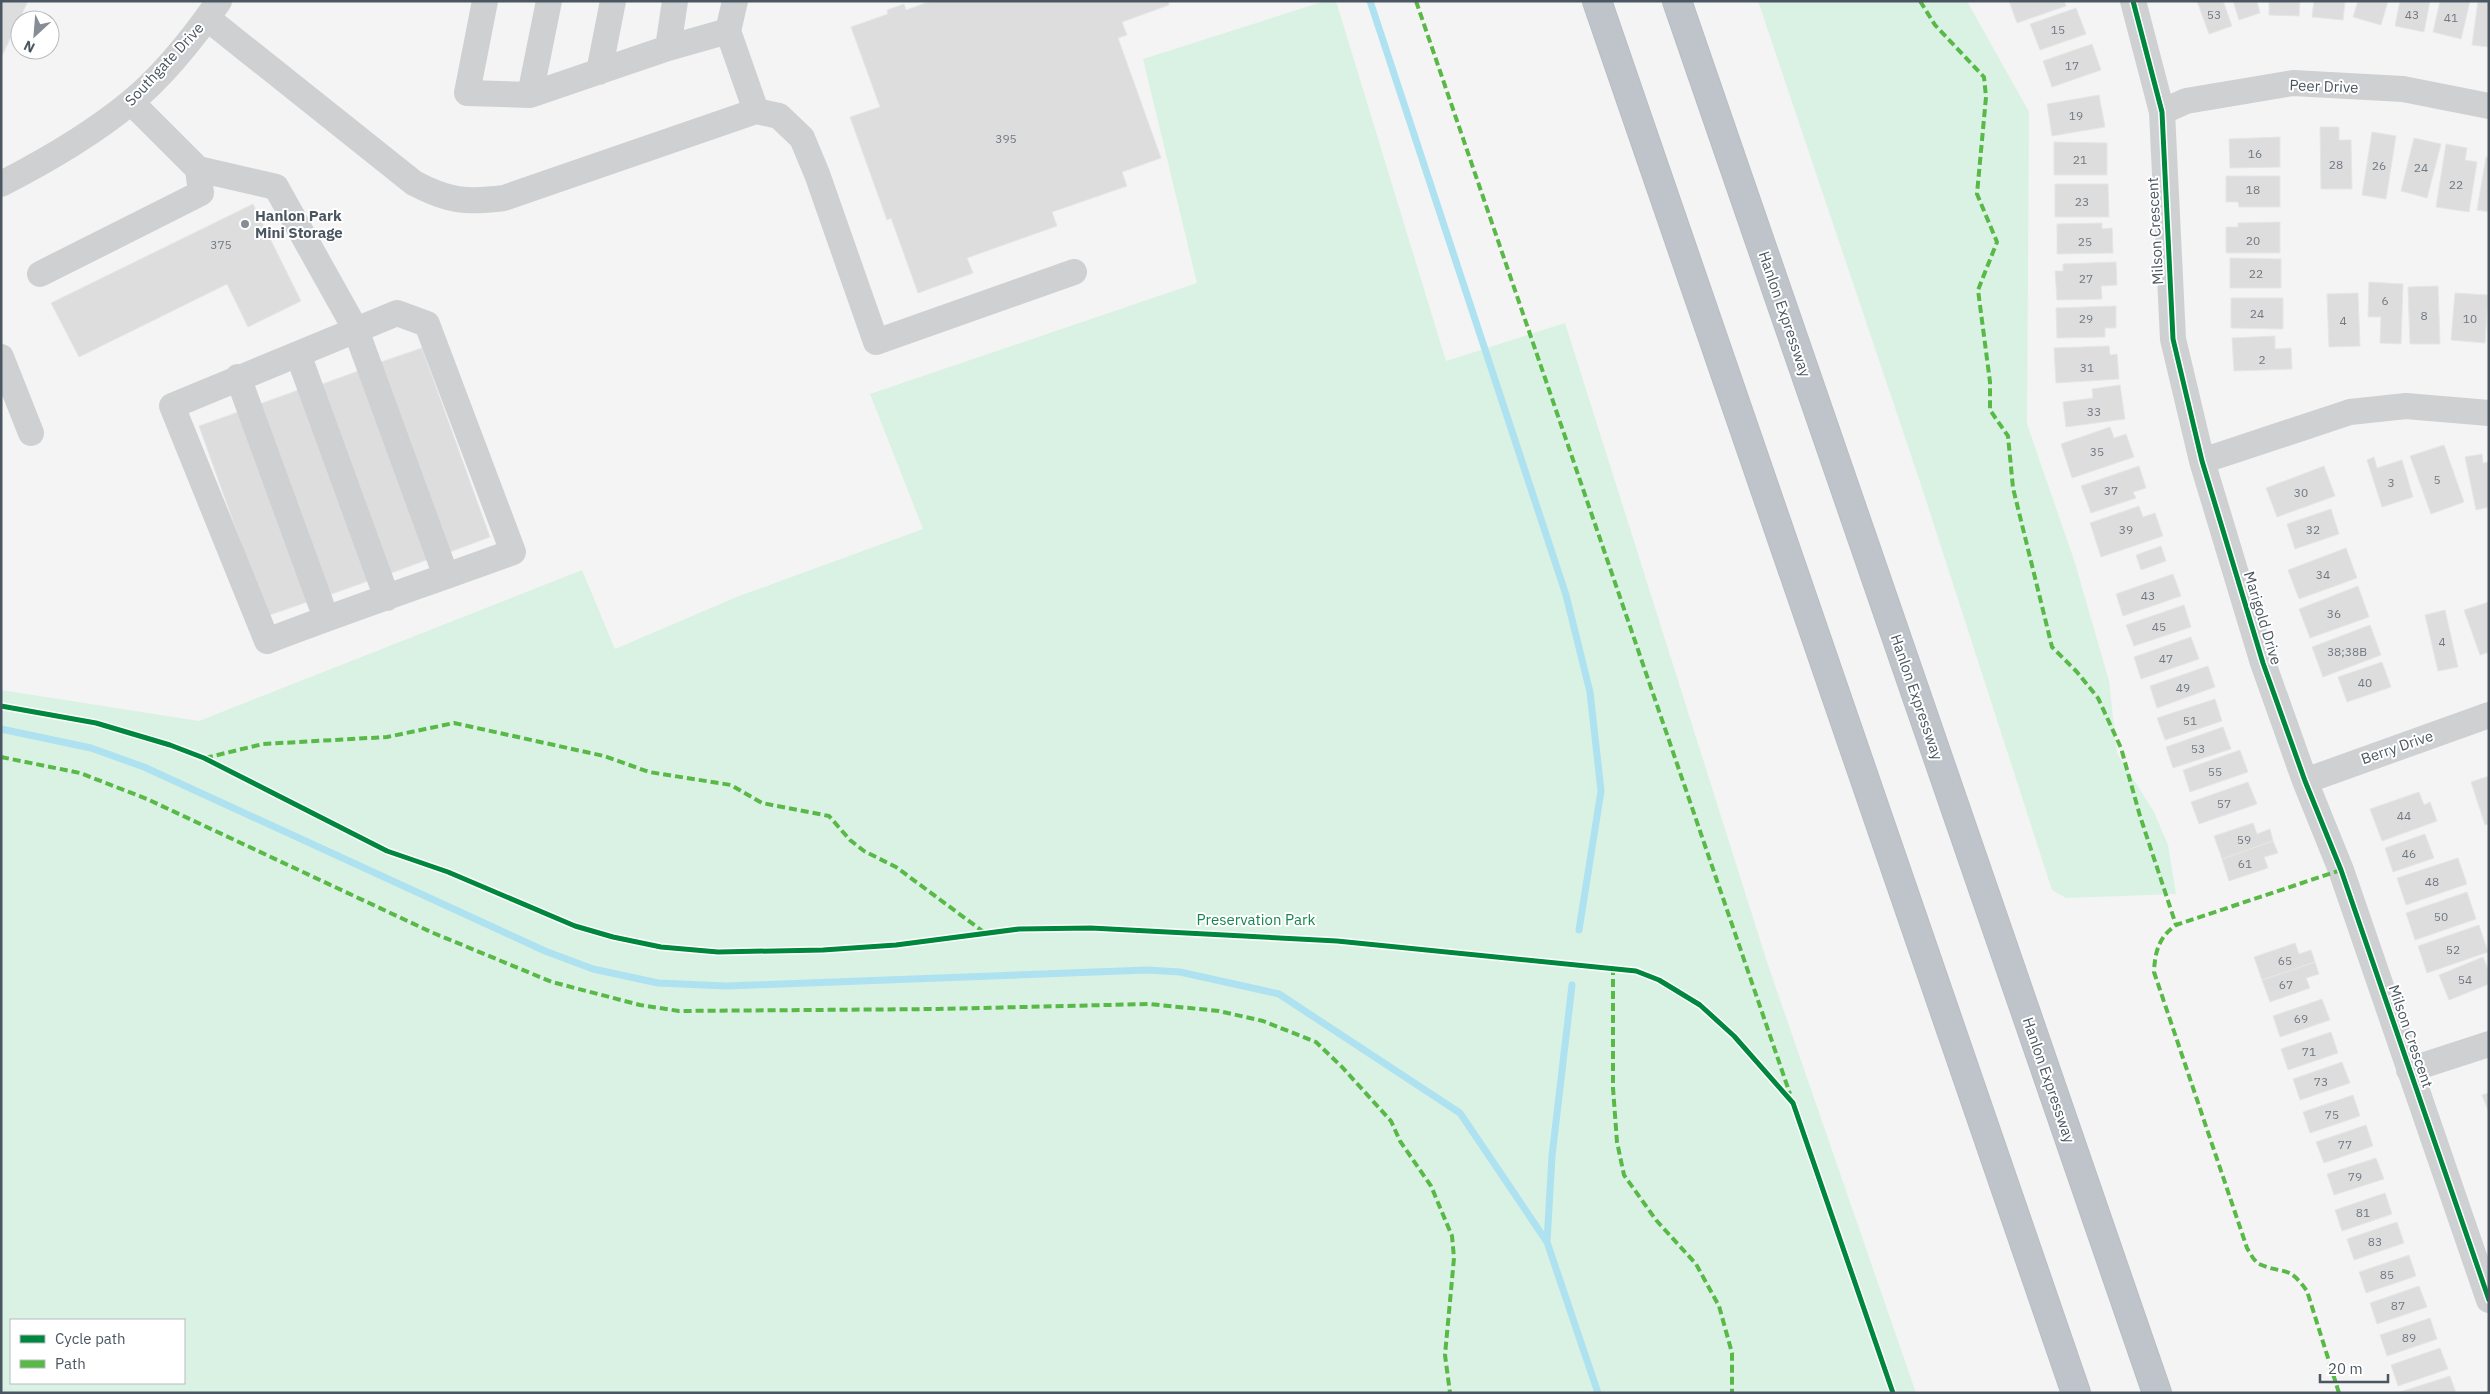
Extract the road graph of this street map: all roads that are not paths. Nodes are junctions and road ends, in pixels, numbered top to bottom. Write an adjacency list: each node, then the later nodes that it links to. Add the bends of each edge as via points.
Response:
1 (485, 1): 13 (street, via 467,93)
2 (550, 1): 13 (street)
3 (613, 1): 12 (street)
4 (675, 1): 11 (street)
5 (734, 1): 10 (street)
6 (1597, 1): 37 (highway)
7 (1677, 1): 38 (highway, Hanlon Expressway)
8 (2132, 1): 17 (street, Milson Crescent)
9 (213, 10): 14 (street, Southgate Drive, via 173,59); 16 (street, via 414,182 436,195 456,200 476,202 504,198)
10 (728, 31): 11 (street); 16 (street)
11 (668, 48): 12 (street)
12 (599, 72): 13 (street)
13 (530, 95)
14 (131, 102): 18 (street); 19 (street, Southgate Drive, via 73,144)
15 (2489, 106): 17 (street, Peer Drive, via 2403,89 2293,83 2186,101)
16 (756, 111): 20 (street, via 779,116 802,138 876,342)
17 (2162, 112): 28 (street, Milson Crescent, via 2173,339)
18 (198, 169): 21 (street, via 200,193); 22 (street, via 276,187)
19 (1, 184)
20 (1074, 272)
21 (40, 274)
22 (356, 330): 23 (street); 29 (street); 29 (street, via 397,313 427,324 513,552)
23 (298, 354): 25 (street); 30 (street)
24 (1, 357): 27 (street)
25 (238, 377): 31 (street); 31 (street, via 172,406 267,641)
26 (2489, 413): 28 (street, via 2406,406 2350,412)
27 (31, 433)
28 (2202, 461): 33 (street, Marigold Drive, via 2263,662)
29 (446, 576): 30 (street)
30 (387, 598): 31 (street)
31 (326, 618)
32 (2489, 715): 33 (street, Berry Drive)
33 (2305, 781): 35 (street, Milson Crescent, via 2341,870)
34 (2489, 1044): 35 (street)
35 (2409, 1070): 36 (street, Milson Crescent)
36 (2489, 1300)
37 (2076, 1393)
38 (2156, 1393)

